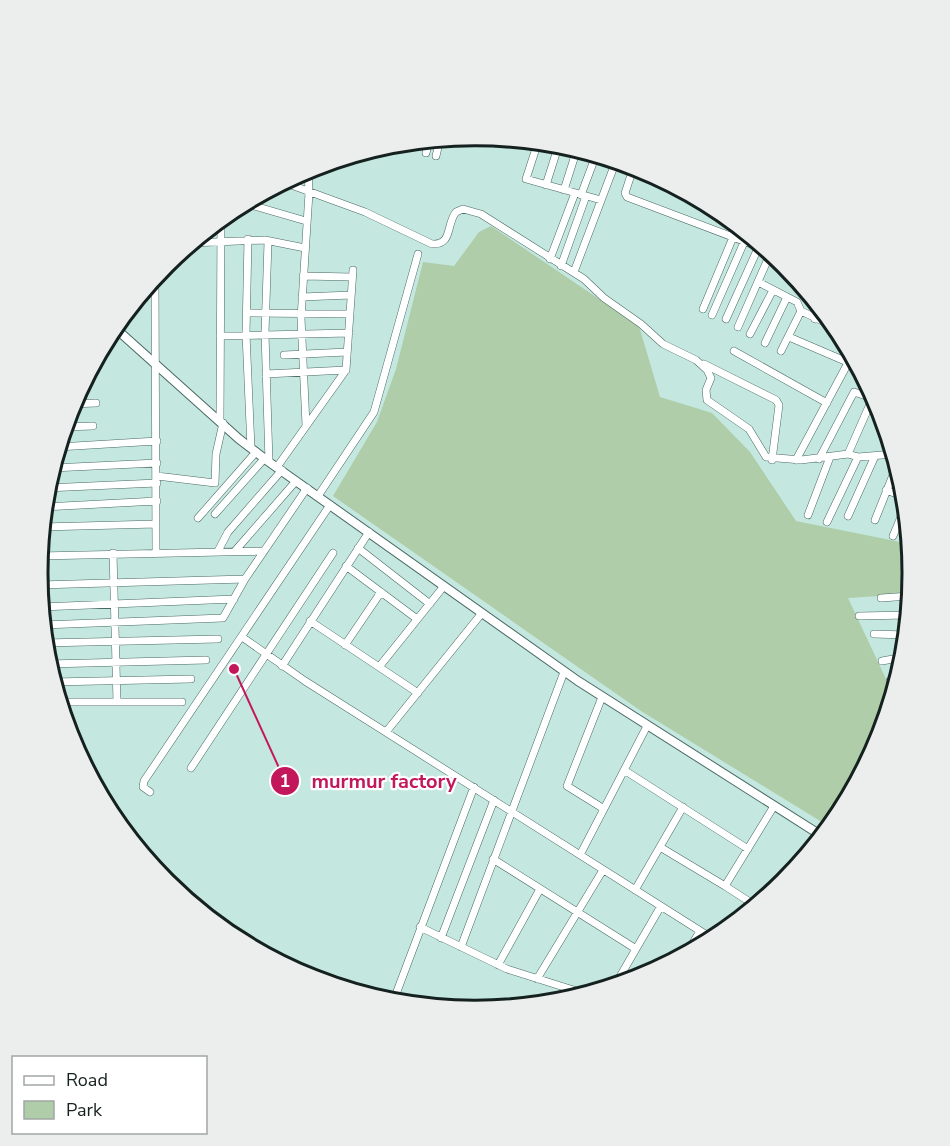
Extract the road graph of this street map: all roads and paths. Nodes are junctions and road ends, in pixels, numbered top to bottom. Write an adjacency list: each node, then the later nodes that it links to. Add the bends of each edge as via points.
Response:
1 (437, 148): 6 (street)
2 (427, 149): 4 (street)
3 (535, 151): 12 (street, via 526,179)
4 (426, 153)
5 (556, 154): 12 (street)
6 (435, 156)
7 (574, 158): 14 (street)
8 (593, 163): 16 (street)
9 (613, 169): 17 (street)
10 (631, 176): 21 (street, via 625,196)
11 (308, 180): 15 (street)
12 (546, 185): 14 (street)
13 (296, 186): 15 (street)
14 (564, 190): 16 (street)
15 (309, 193): 19 (street); 31 (street, via 365,212 432,244 445,241 456,212 473,210)
16 (581, 195): 17 (street); 31 (street); 33 (street)
17 (602, 200): 34 (street)
18 (256, 207): 19 (street)
19 (306, 221): 28 (street)
20 (220, 230): 24 (street)
21 (734, 235): 22 (street); 42 (street)
22 (739, 237)
23 (248, 239): 24 (street); 26 (street); 46 (street)
24 (220, 241): 25 (street); 60 (street)
25 (205, 242)
26 (268, 242): 28 (street); 44 (street)
27 (744, 242): 48 (street)
28 (305, 248): 35 (street)
29 (756, 252): 50 (street)
30 (418, 254): 106 (street, via 374,412)
31 (550, 259): 33 (street)
32 (766, 260): 36 (street)
33 (561, 266): 34 (street)
34 (574, 273): 68 (street, via 663,344)
35 (303, 276): 39 (street, via 353,273); 40 (street)
36 (758, 282): 38 (street); 53 (street)
37 (155, 289): 71 (street)
38 (773, 290): 41 (street); 59 (street)
39 (351, 295): 40 (street); 47 (street)
40 (302, 297): 45 (street)
41 (787, 297): 43 (street, via 797,302); 62 (street)
42 (703, 309)
43 (801, 311): 51 (street); 61 (street)
44 (265, 313): 45 (street); 46 (street); 54 (street)
45 (301, 313): 47 (street); 55 (street)
46 (248, 314): 58 (street)
47 (350, 314): 56 (street)
48 (712, 315)
49 (816, 316): 51 (street)
50 (726, 319)
51 (815, 319): 52 (street)
52 (818, 319)
53 (738, 327)
54 (265, 333): 55 (street); 58 (street); 74 (street)
55 (302, 333): 56 (street); 67 (street)
56 (349, 333): 65 (street)
57 (122, 334): 71 (street)
58 (246, 334): 60 (street); 86 (street)
59 (750, 334)
60 (220, 336): 80 (street)
61 (789, 337): 64 (street); 69 (street)
62 (765, 343)
63 (734, 351): 78 (street)
64 (781, 351)
65 (347, 352): 67 (street); 72 (street)
66 (284, 354): 67 (street)
67 (303, 354): 73 (street)
68 (696, 360): 94 (street, via 710,374 708,400 746,427 766,458); 94 (street, via 776,400 779,405)
69 (846, 362)
70 (848, 365): 78 (street)
71 (158, 366): 80 (street); 84 (street)
72 (346, 370): 73 (street); 81 (street)
73 (303, 373): 74 (street); 81 (street)
74 (266, 374): 93 (street)
75 (862, 394): 92 (street, via 854,392)
76 (96, 403): 77 (street)
77 (84, 404)
78 (826, 404): 95 (street)
79 (868, 408): 87 (street)
80 (221, 422): 86 (street); 100 (street, via 215,483)
81 (306, 425): 98 (street)
82 (93, 426): 83 (street)
83 (75, 427)
84 (157, 441): 85 (street); 96 (street)
85 (68, 446)
86 (254, 450): 93 (street); 113 (street)
87 (848, 454): 90 (street); 91 (street)
88 (884, 454): 89 (street)
89 (875, 456): 91 (street); 112 (street)
90 (830, 457): 92 (street); 111 (street)
91 (858, 457): 115 (street)
92 (819, 459): 95 (street)
93 (267, 460): 98 (street); 110 (street)
94 (772, 460): 95 (street)
95 (796, 460)
96 (157, 463): 97 (street); 100 (street)
97 (62, 468)
98 (280, 469): 101 (street); 122 (street, via 228,532)
99 (891, 478): 104 (street)
100 (157, 480): 102 (street); 107 (street)
101 (296, 481): 103 (street); 123 (street)
102 (57, 487)
103 (307, 488): 106 (street); 124 (street)
104 (886, 490): 105 (street); 114 (street)
105 (894, 493)
106 (318, 496): 108 (street)
107 (157, 501): 109 (street); 117 (street)
108 (330, 505): 119 (street); 150 (street)
109 (54, 506)
110 (215, 514)
111 (808, 515)
112 (848, 516)
113 (198, 518)
114 (875, 520)
115 (826, 522)
116 (899, 523): 120 (street)
117 (156, 524): 118 (street); 125 (street)
118 (51, 527)
119 (369, 532): 121 (street); 133 (street)
120 (893, 536)
121 (358, 548): 129 (street); 139 (street)
122 (218, 551): 123 (street); 125 (street)
123 (235, 551): 124 (street)
124 (264, 551): 130 (street)
125 (156, 552): 126 (street)
126 (113, 553): 128 (street); 131 (street)
127 (333, 553): 155 (street)
128 (49, 556)
129 (346, 566): 134 (street); 145 (street)
130 (245, 579): 131 (street); 137 (street)
131 (115, 583): 132 (street); 138 (street)
132 (48, 585)
133 (444, 586): 139 (street); 141 (street)
134 (381, 592): 144 (street); 154 (street)
135 (901, 597): 136 (street)
136 (881, 598)
137 (234, 599): 138 (street); 146 (street, via 223,618)
138 (115, 603): 140 (street); 146 (street)
139 (430, 604): 144 (street)
140 (50, 607)
141 (482, 613): 163 (street); 167 (street)
142 (899, 615): 143 (street)
143 (859, 616)
144 (417, 619): 162 (street)
145 (310, 621): 154 (street); 161 (street)
146 (116, 622): 147 (street); 152 (street)
147 (52, 625)
148 (874, 634): 149 (street)
149 (897, 635)
150 (242, 637): 155 (street); 177 (street, via 144,781 143,787)
151 (218, 639): 152 (street)
152 (117, 642): 153 (street); 159 (street)
153 (54, 643)
154 (345, 645): 162 (street)
155 (266, 654): 161 (street); 174 (street)
156 (893, 659): 158 (street)
157 (206, 660): 159 (street)
158 (882, 661)
159 (118, 662): 160 (street); 165 (street)
160 (58, 664)
161 (282, 666): 173 (street)
162 (379, 667): 167 (street)
163 (564, 672): 168 (street); 182 (street)
164 (191, 679): 165 (street)
165 (118, 681): 166 (street); 170 (street)
166 (62, 682)
167 (418, 693): 173 (street)
168 (602, 696): 172 (street); 181 (street, via 567,786)
169 (69, 702): 170 (street)
170 (117, 702): 171 (street)
171 (182, 702)
172 (647, 726): 175 (street); 179 (street)
173 (386, 732): 176 (street)
174 (191, 768)
175 (624, 770): 180 (street); 181 (street)
176 (474, 787): 178 (street); 195 (street)
177 (150, 792)
178 (494, 800): 182 (street); 198 (street)
179 (774, 806): 183 (street); 185 (street)
180 (682, 807): 184 (street); 185 (street)
181 (604, 809): 186 (street)
182 (512, 811): 186 (street); 187 (street)
183 (815, 832)
184 (660, 847): 189 (street); 191 (street)
185 (748, 849): 189 (street)
186 (580, 855): 188 (street)
187 (493, 859): 190 (street); 200 (street)
188 (603, 870): 191 (street); 194 (street)
189 (725, 886): 192 (street)
190 (540, 889): 194 (street); 202 (street)
191 (635, 890): 193 (street)
192 (748, 901)
193 (661, 906): 196 (street); 201 (street)
194 (577, 913): 201 (street); 204 (street)
195 (420, 927): 198 (street); 206 (street)
196 (699, 931): 197 (street); 199 (street)
197 (703, 933)
198 (441, 938): 200 (street)
199 (695, 939)
200 (460, 947): 202 (street)
201 (636, 949): 203 (street)
202 (498, 965): 204 (street)
203 (622, 973)
204 (537, 979): 205 (street)
205 (570, 989)
206 (396, 993)

